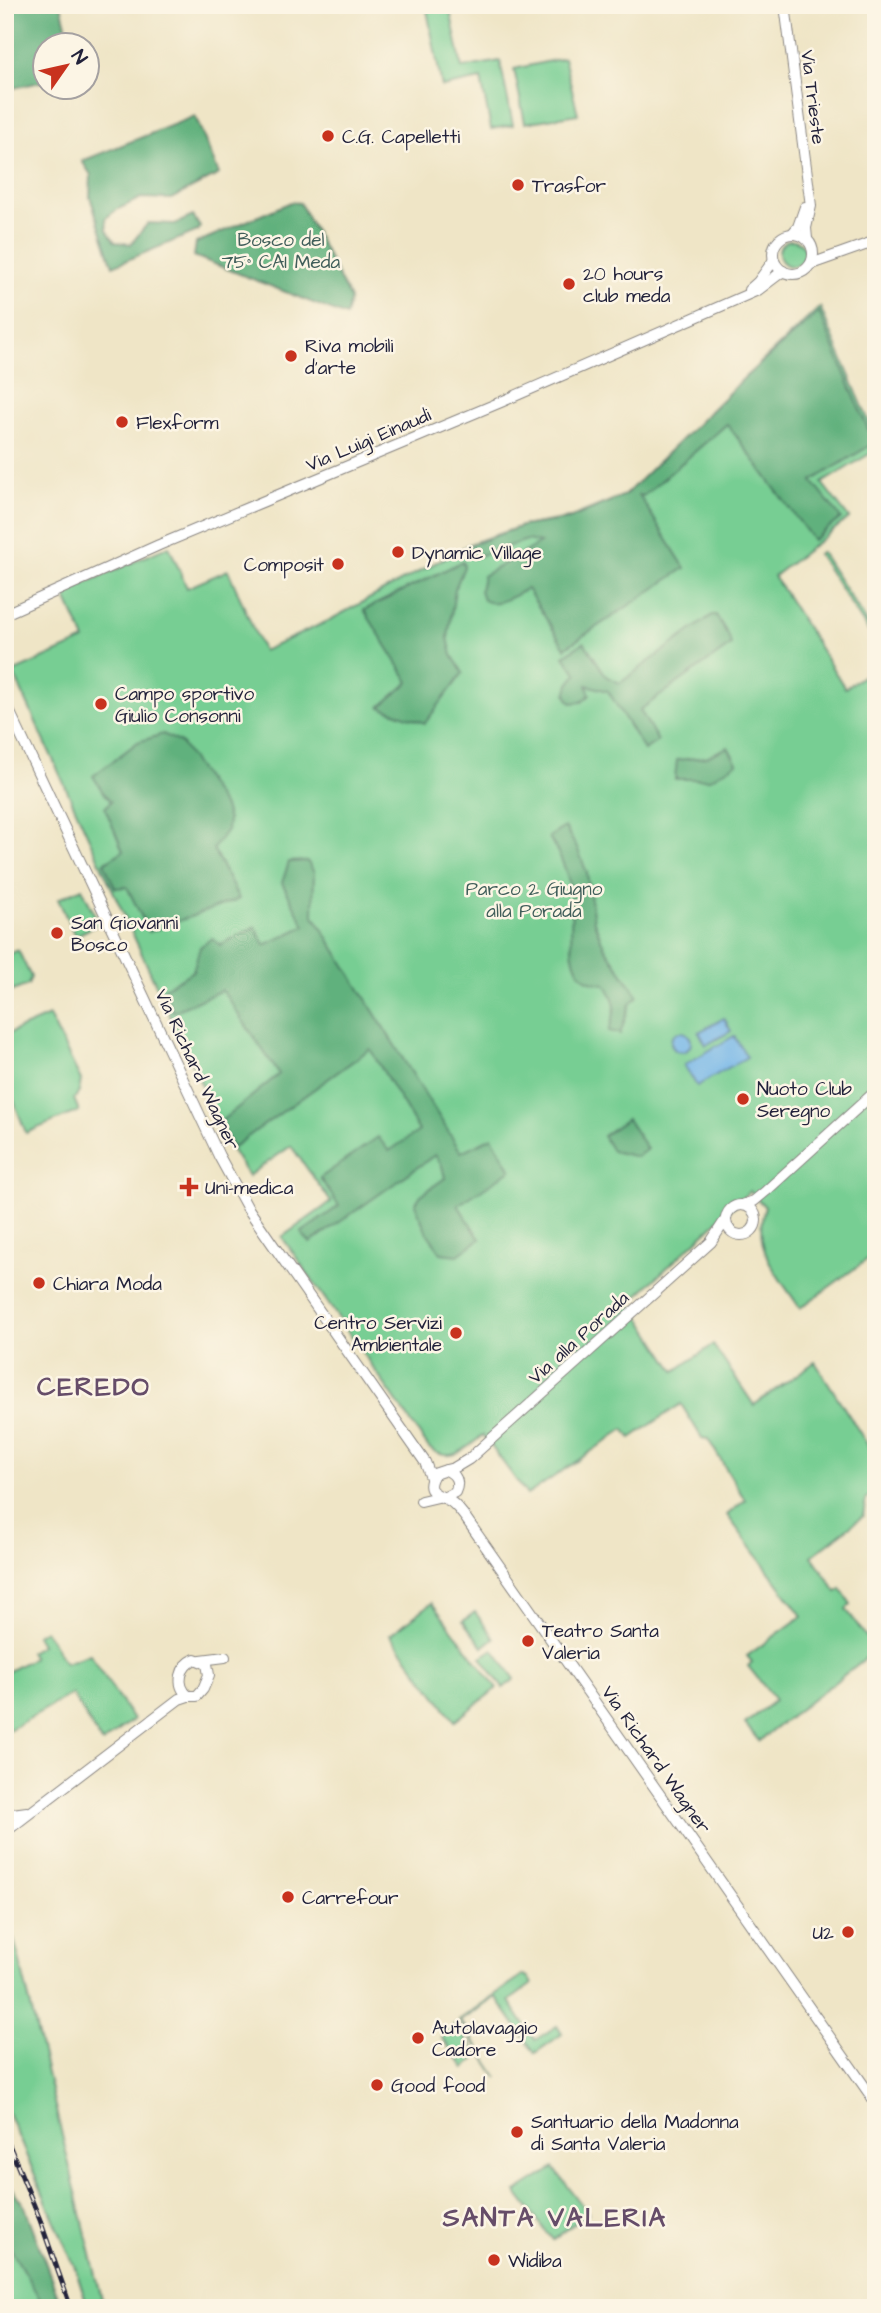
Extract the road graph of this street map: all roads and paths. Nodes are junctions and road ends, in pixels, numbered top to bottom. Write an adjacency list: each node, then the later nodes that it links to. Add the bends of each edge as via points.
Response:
1 (785, 5): 2 (street, Via Trieste)
2 (808, 193): 3 (street, Via Trieste); 4 (street, Via Trieste)
3 (792, 233): 4 (street); 8 (street, via 776,243)
4 (807, 239): 6 (street)
5 (876, 241): 7 (street)
6 (813, 249): 7 (street); 9 (street)
7 (832, 258): 9 (street)
8 (774, 260): 10 (street); 11 (street, Via Luigi Einaudi)
9 (811, 264): 10 (street, via 802,273)
10 (783, 271): 11 (street, Via Luigi Einaudi)
11 (743, 296): 12 (street, Via Luigi Einaudi)
12 (5, 614)
13 (5, 702): 22 (street, Via Richard Wagner, via 219,1156 265,1233)
14 (876, 1091): 15 (street)
15 (766, 1191): 16 (street); 18 (street)
16 (742, 1205): 17 (street, via 729,1210); 18 (street, via 752,1210)
17 (726, 1219): 19 (street); 20 (street, Via alla Porada)
18 (756, 1220): 19 (street, via 749,1232)
19 (734, 1233): 20 (street, Via alla Porada)
20 (711, 1242): 21 (street, Via alla Porada)
21 (468, 1459): 23 (street, Via alla Porada); 25 (street, Via alla Porada)
22 (425, 1462): 23 (street, Via Richard Wagner); 24 (street, Via Richard Wagner)
23 (444, 1470): 24 (street); 25 (street, via 454,1475)
24 (431, 1482): 26 (street)
25 (457, 1486): 26 (street, via 452,1495); 27 (street, Via Richard Wagner)
26 (441, 1497): 27 (street, Via Richard Wagner)
27 (465, 1517): 36 (street, Via Richard Wagner)
28 (201, 1660): 29 (street); 29 (street, via 225,1657); 30 (street, via 186,1664)
29 (209, 1675): 31 (street, via 197,1696)
30 (180, 1685): 31 (street); 32 (street)
31 (188, 1696): 32 (street)
32 (166, 1709): 33 (street)
33 (34, 1808): 34 (street); 35 (street)
34 (5, 1815)
35 (5, 1832)
36 (876, 2103)

